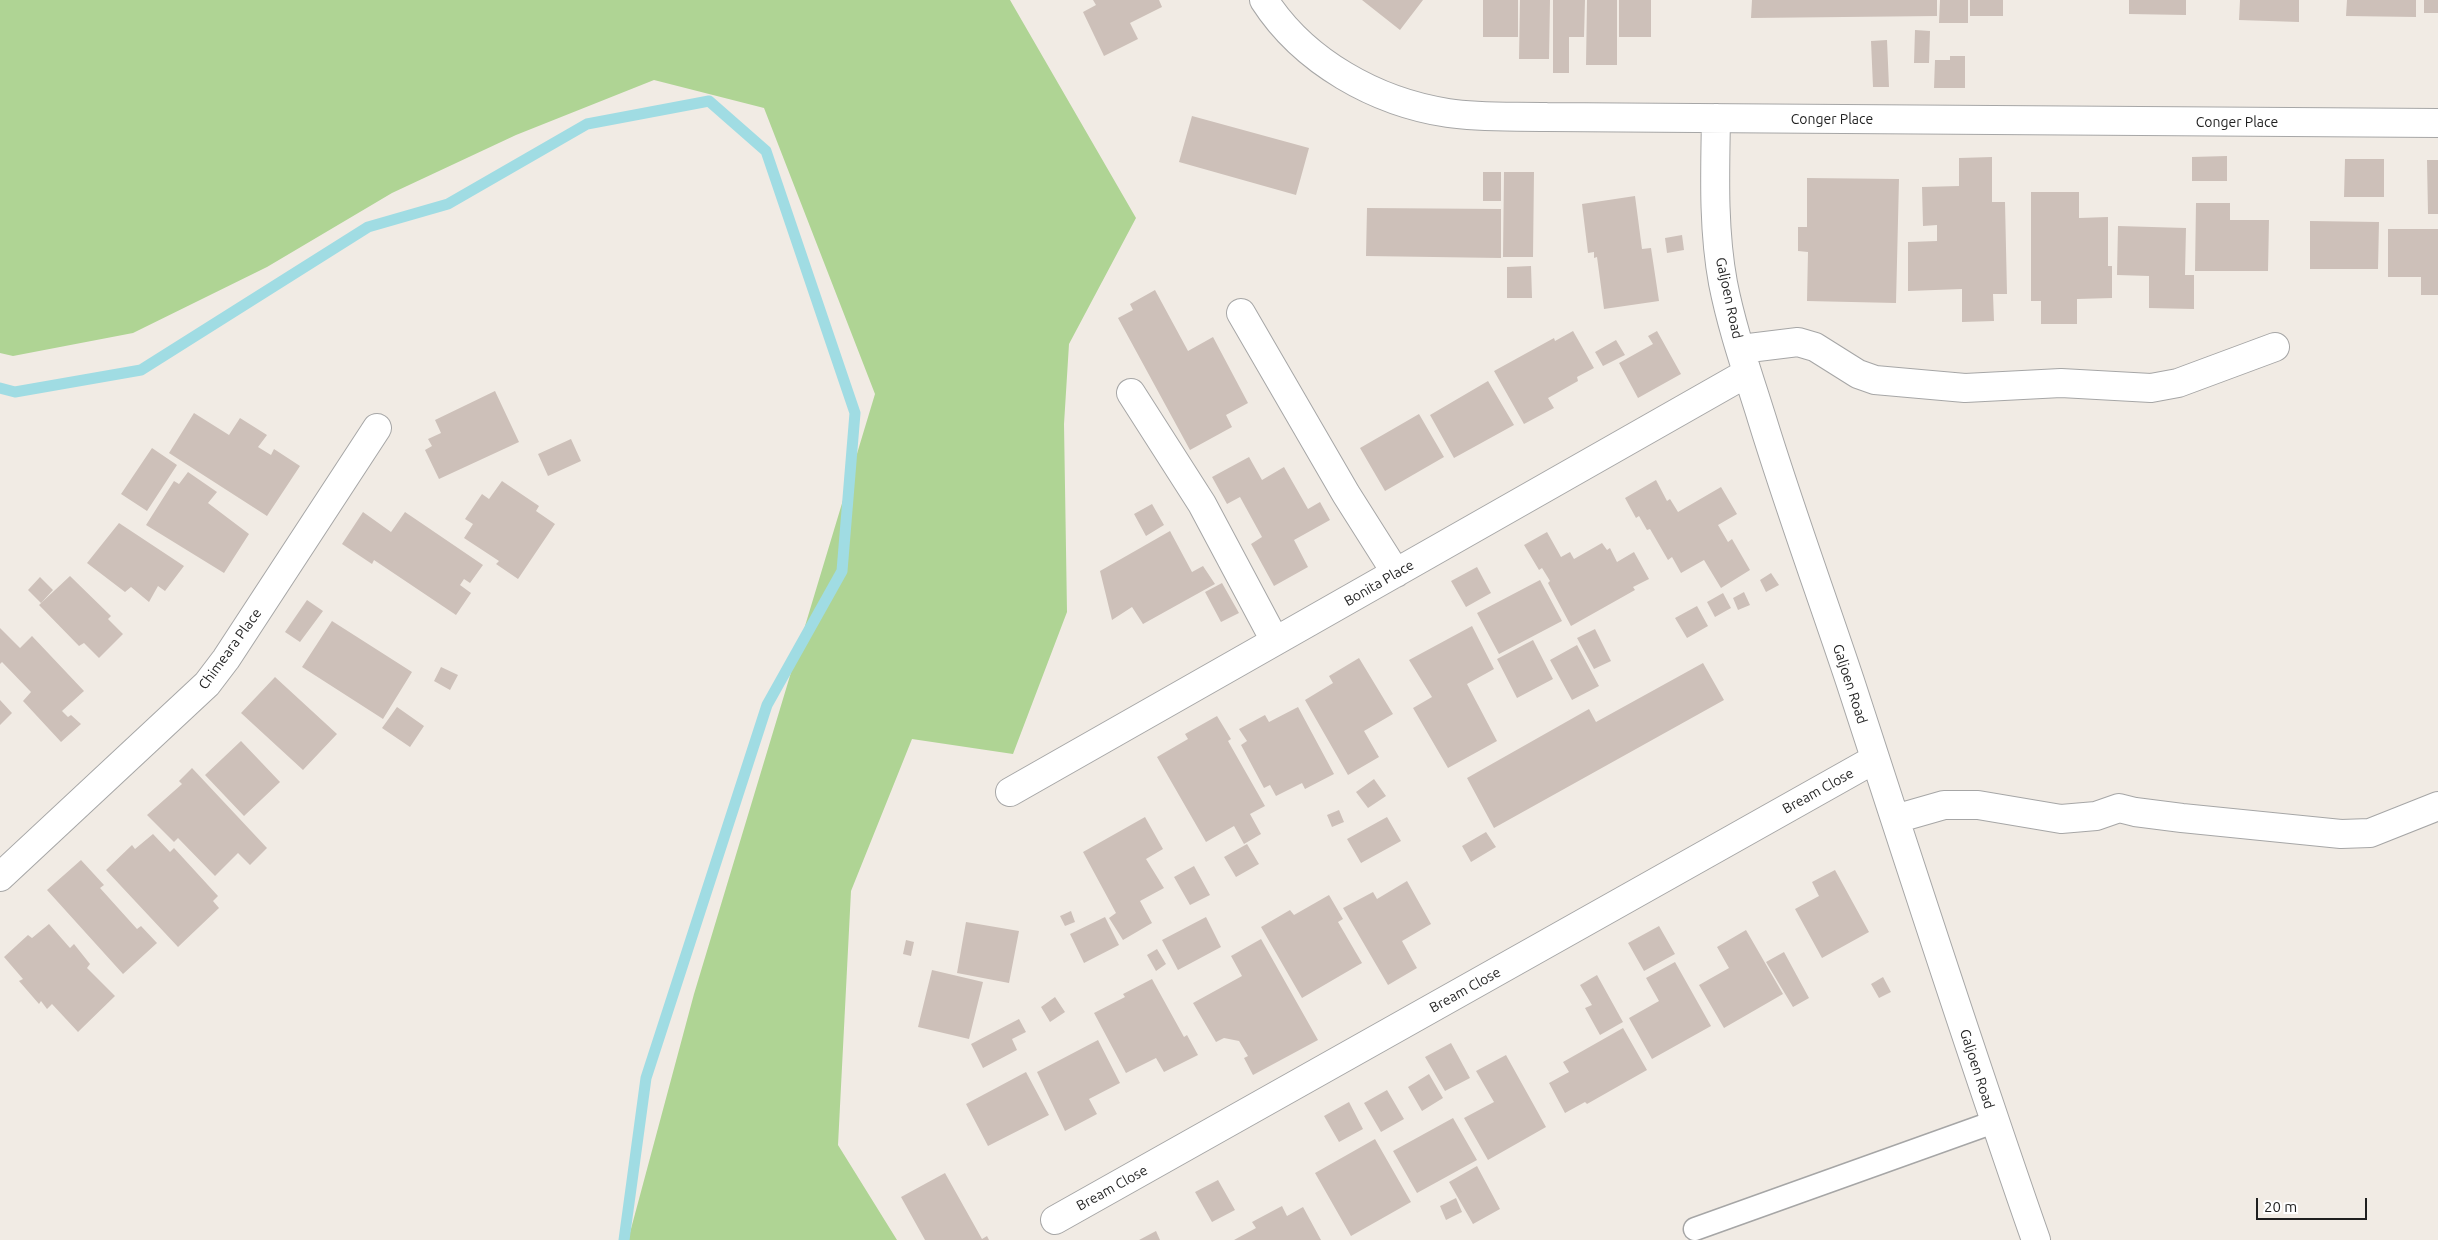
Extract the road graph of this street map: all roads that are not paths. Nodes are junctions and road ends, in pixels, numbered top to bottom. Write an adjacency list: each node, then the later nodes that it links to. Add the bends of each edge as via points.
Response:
1 (1264, 0): 2 (street, Conger Place, via 1306,49 1355,82 1421,108 1450,114)
2 (1716, 118): 3 (street, Conger Place); 6 (street, Galjoen Road, via 1715,201 1723,280)
3 (2438, 123)
4 (1241, 312): 9 (street, via 1346,494)
5 (2275, 346): 6 (street, via 2178,383 2150,388 2061,383 1965,388 1875,380 1798,342)
6 (1744, 361): 9 (street, Bonita Place); 11 (street, Galjoen Road)
7 (1131, 393): 10 (street, via 1202,504)
8 (377, 428): 15 (street, Chimeara Place, via 207,684)
9 (1396, 573): 10 (street, Bonita Place)
10 (1275, 641): 12 (street, Bonita Place)
11 (1875, 759): 14 (street, Galjoen Road); 17 (street, Bream Close)
12 (1010, 792)
13 (2438, 806): 14 (street, via 2370,833 2341,834 2182,818 2119,808 2096,816 2061,819 1978,805 1944,806)
14 (1895, 819): 16 (street, Galjoen Road)
15 (0, 877)
16 (1994, 1122): 18 (lane); 19 (street, Galjoen Road)
17 (1055, 1220)
18 (1695, 1228)
19 (2036, 1240)

